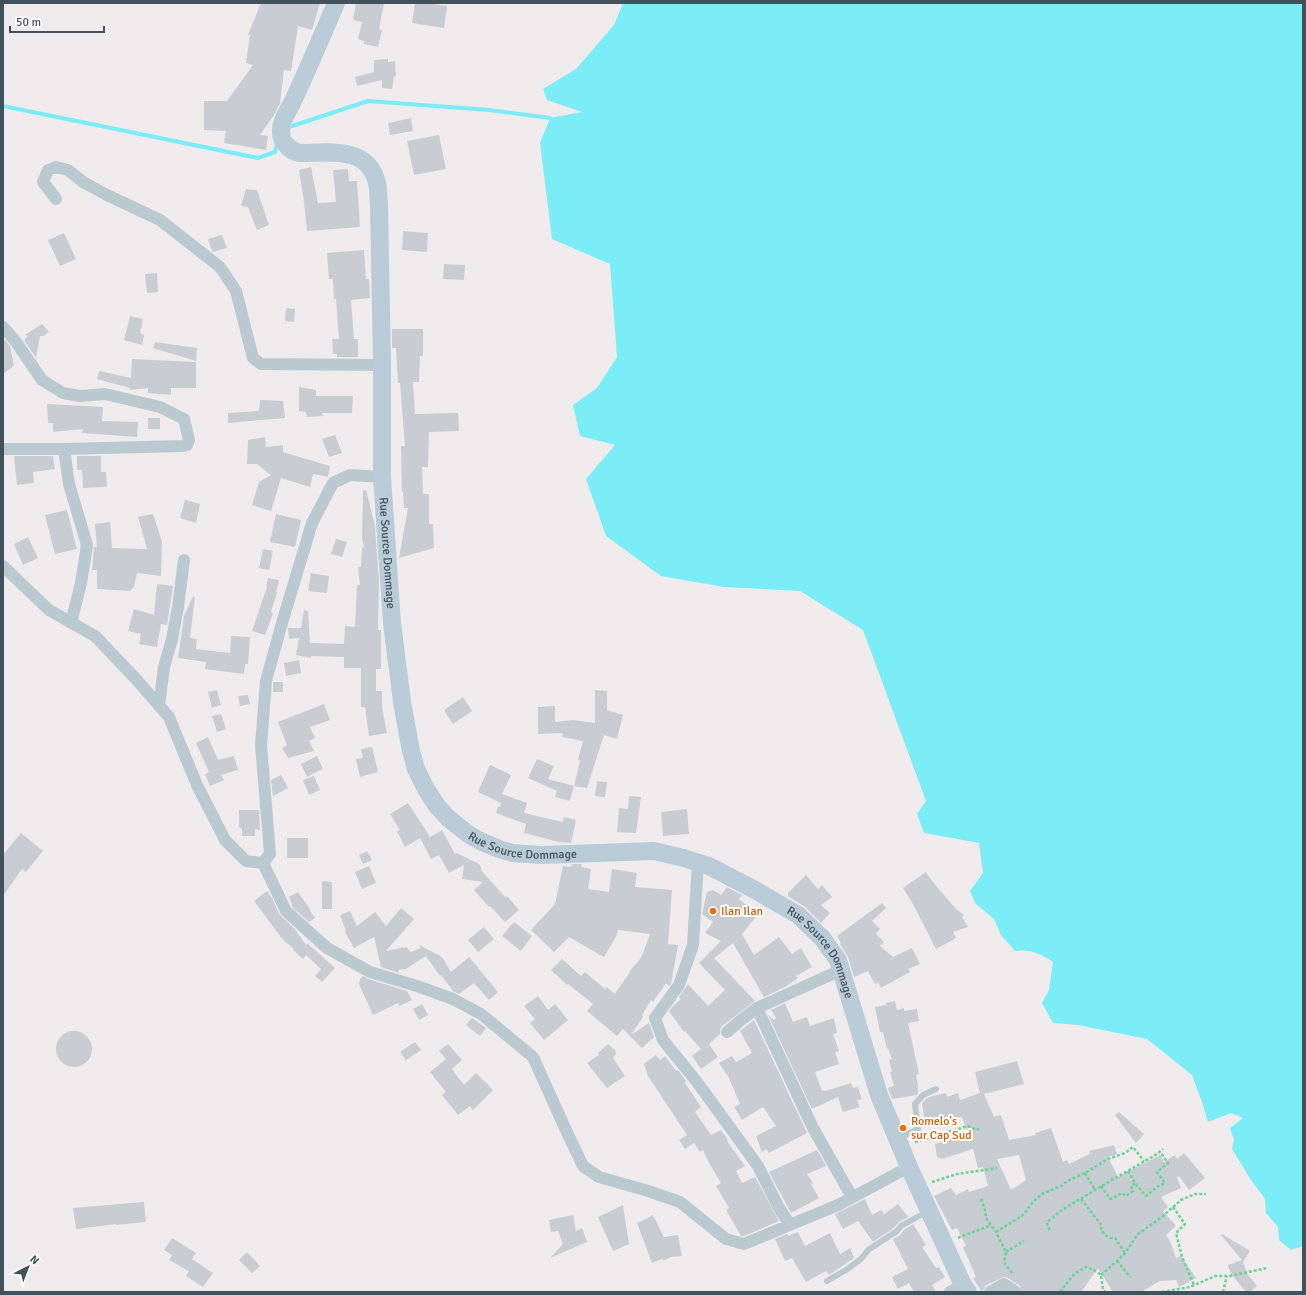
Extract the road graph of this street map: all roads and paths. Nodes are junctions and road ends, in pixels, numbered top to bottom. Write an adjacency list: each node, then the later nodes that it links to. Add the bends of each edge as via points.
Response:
1 (336, 3): 4 (main road, Rue Source Dommage, via 280,130 283,142 290,149 299,153 345,153 362,160 374,174 379,204)
2 (56, 199): 4 (street, via 43,182 48,170 56,167 68,170 83,182 160,220 200,250 220,267 236,291 252,358 261,364)
3 (3, 327): 6 (street, via 42,380 63,393 80,396 105,394 160,407 184,419 189,440 187,445 183,446)
4 (382, 365): 7 (main road, Rue Source Dommage)
5 (3, 449): 6 (street)
6 (64, 449): 10 (street, via 69,484 87,545)
7 (382, 477): 12 (main road, Rue Source Dommage, via 392,623 402,702 416,769 437,806 468,834 512,853 541,855 654,852); 13 (street, via 350,475 333,483 312,523 266,681 261,745 270,854)
8 (184, 560): 11 (street, via 178,607 164,667)
9 (3, 566): 10 (street, via 49,610)
10 (71, 623): 11 (street, via 95,636)
11 (160, 706): 13 (street, via 169,717 197,785 224,840 246,861)
12 (698, 862): 14 (main road, Rue Source Dommage, via 798,915 822,938 838,960); 37 (street, via 693,945 679,985 655,1018 664,1040 758,1166)
13 (263, 863): 37 (street, via 286,911 326,948 370,972 418,986 481,1014 533,1057 584,1166 599,1177 680,1202 726,1239 744,1244)
14 (841, 970): 15 (street); 19 (main road, Rue Source Dommage, via 879,1096)
15 (757, 1008): 16 (street); 32 (street, via 813,1128)
16 (727, 1032)
17 (936, 1089): 19 (lane, via 923,1094 915,1104 918,1129)
18 (979, 1129): 19 (path, via 968,1126)
19 (899, 1142): 23 (main road, Rue Source Dommage)
20 (1163, 1149): 21 (path)
21 (1160, 1152): 22 (path); 27 (path, via 1168,1163 1157,1172 1165,1183 1146,1196)
22 (1144, 1161): 25 (path); 26 (path, via 1133,1147)
23 (909, 1167): 28 (main road, Rue Source Dommage); 32 (street)
24 (997, 1168): 28 (path, via 957,1174)
25 (1128, 1171): 27 (path); 29 (path)
26 (1085, 1173): 30 (path); 40 (path, via 1042,1194 1022,1216)
27 (1135, 1183): 29 (path, via 1131,1186 1133,1191 1126,1196 1122,1193 1110,1198)
28 (918, 1186): 36 (main road, Rue Source Dommage)
29 (1101, 1186): 30 (path)
30 (1095, 1190): 34 (path)
31 (1206, 1194): 35 (path, via 1195,1194)
32 (852, 1197): 37 (street)
33 (982, 1199): 38 (path, via 986,1218)
34 (1081, 1199): 39 (path, via 1047,1222); 44 (path, via 1102,1226 1104,1234 1115,1238)
35 (1173, 1207): 44 (path, via 1138,1234); 51 (path, via 1185,1224 1176,1233 1182,1257)
36 (929, 1210): 42 (main road, Rue Source Dommage); 50 (lane, via 901,1226 846,1270)
37 (790, 1225)
38 (991, 1225): 40 (path); 42 (path)
39 (1050, 1230)
40 (996, 1232): 43 (path)
41 (1024, 1242): 43 (path)
42 (945, 1244): 52 (main road, Rue Source Dommage)
43 (1006, 1252): 53 (path, via 1004,1262 1012,1273)
44 (1125, 1253): 45 (path)
45 (1117, 1261): 47 (path); 49 (path)
46 (1267, 1268): 48 (path)
47 (1101, 1275): 54 (path); 57 (path, via 1086,1267 1075,1273)
48 (1226, 1276): 51 (path, via 1215,1276); 59 (path)
49 (1130, 1277)
50 (828, 1280)
51 (1194, 1285): 55 (path)
52 (961, 1290)
53 (1012, 1290): 56 (street, via 1004,1284)
54 (1103, 1291)
55 (1177, 1291): 58 (path)
56 (990, 1292)
57 (1060, 1292)
58 (1162, 1292)
59 (1223, 1292)

